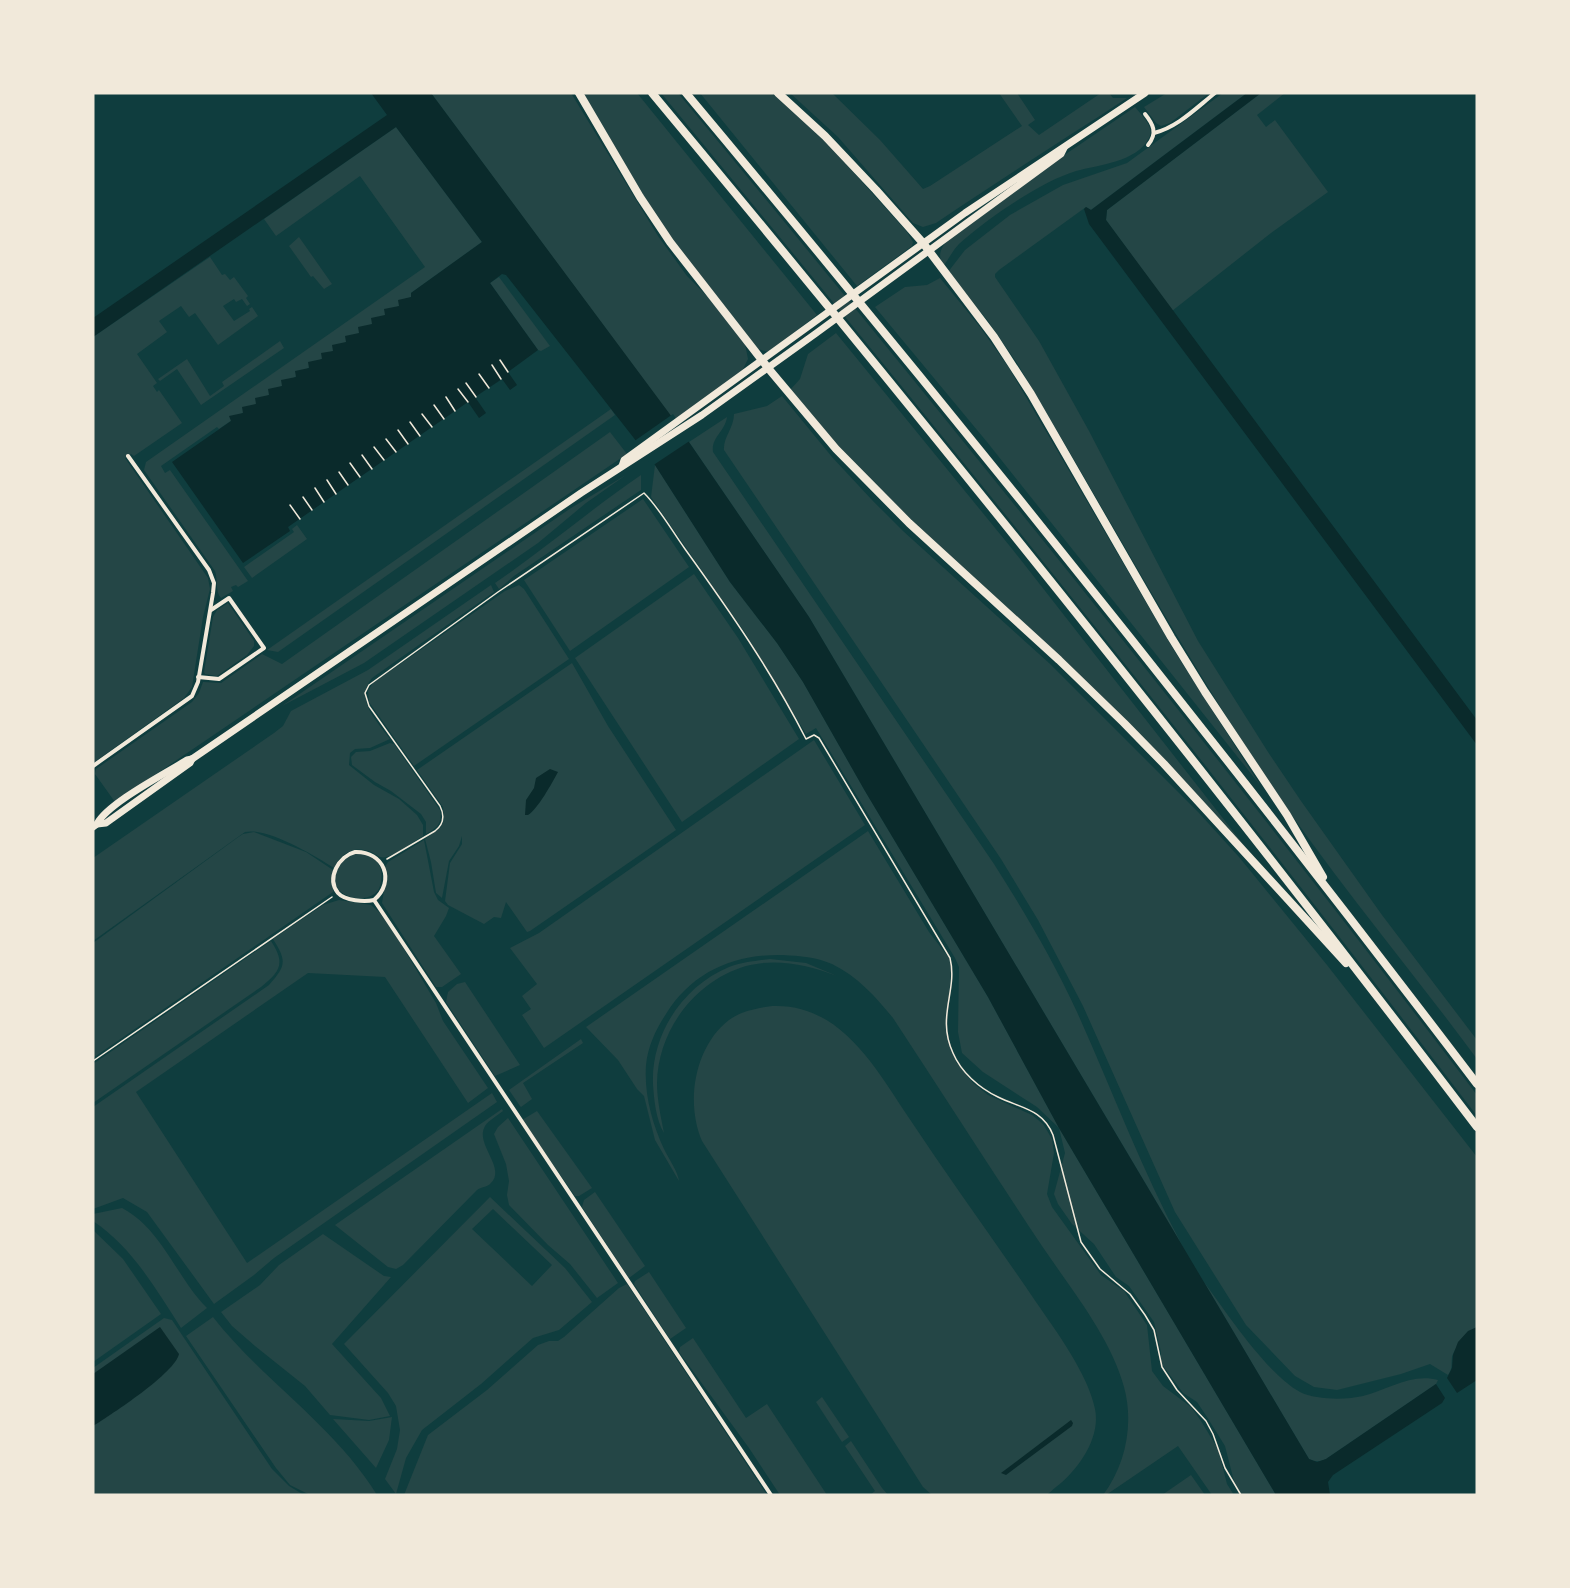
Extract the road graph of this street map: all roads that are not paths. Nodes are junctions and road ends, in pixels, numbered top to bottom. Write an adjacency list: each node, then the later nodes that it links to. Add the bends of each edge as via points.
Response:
1 (579, 93): 13 (highway, via 670,242)
2 (652, 93): 21 (highway, via 1010,529)
3 (686, 93): 20 (highway, via 1013,492)
4 (778, 93): 11 (highway, via 841,152)
5 (1144, 93): 10 (main road)
6 (1215, 93): 8 (street, via 1177,123)
7 (1145, 114): 8 (street)
8 (1154, 133): 9 (street)
9 (1148, 145)
10 (1064, 148): 11 (main road); 12 (main road)
11 (923, 243): 12 (highway); 13 (main road)
12 (928, 250): 13 (main road, via 815,334); 20 (highway, via 994,337 1031,394 1171,637 1287,815)
13 (765, 364): 18 (main road, via 627,464 192,759 106,823); 21 (highway, via 836,449 890,505 1164,764)
14 (128, 456): 15 (street, via 211,574 214,585)
15 (210, 611): 16 (street); 16 (street, via 229,598 264,648 219,679)
16 (198, 677): 17 (street, via 194,692 185,702)
17 (93, 766)
18 (95, 823)
19 (374, 900): 19 (street, via 384,881 382,863 366,852 348,854 334,873 337,891 346,898); 24 (street)
20 (1339, 904): 22 (highway)
21 (1381, 1002): 23 (highway)
22 (1477, 1084)
23 (1477, 1127)
24 (771, 1495)

